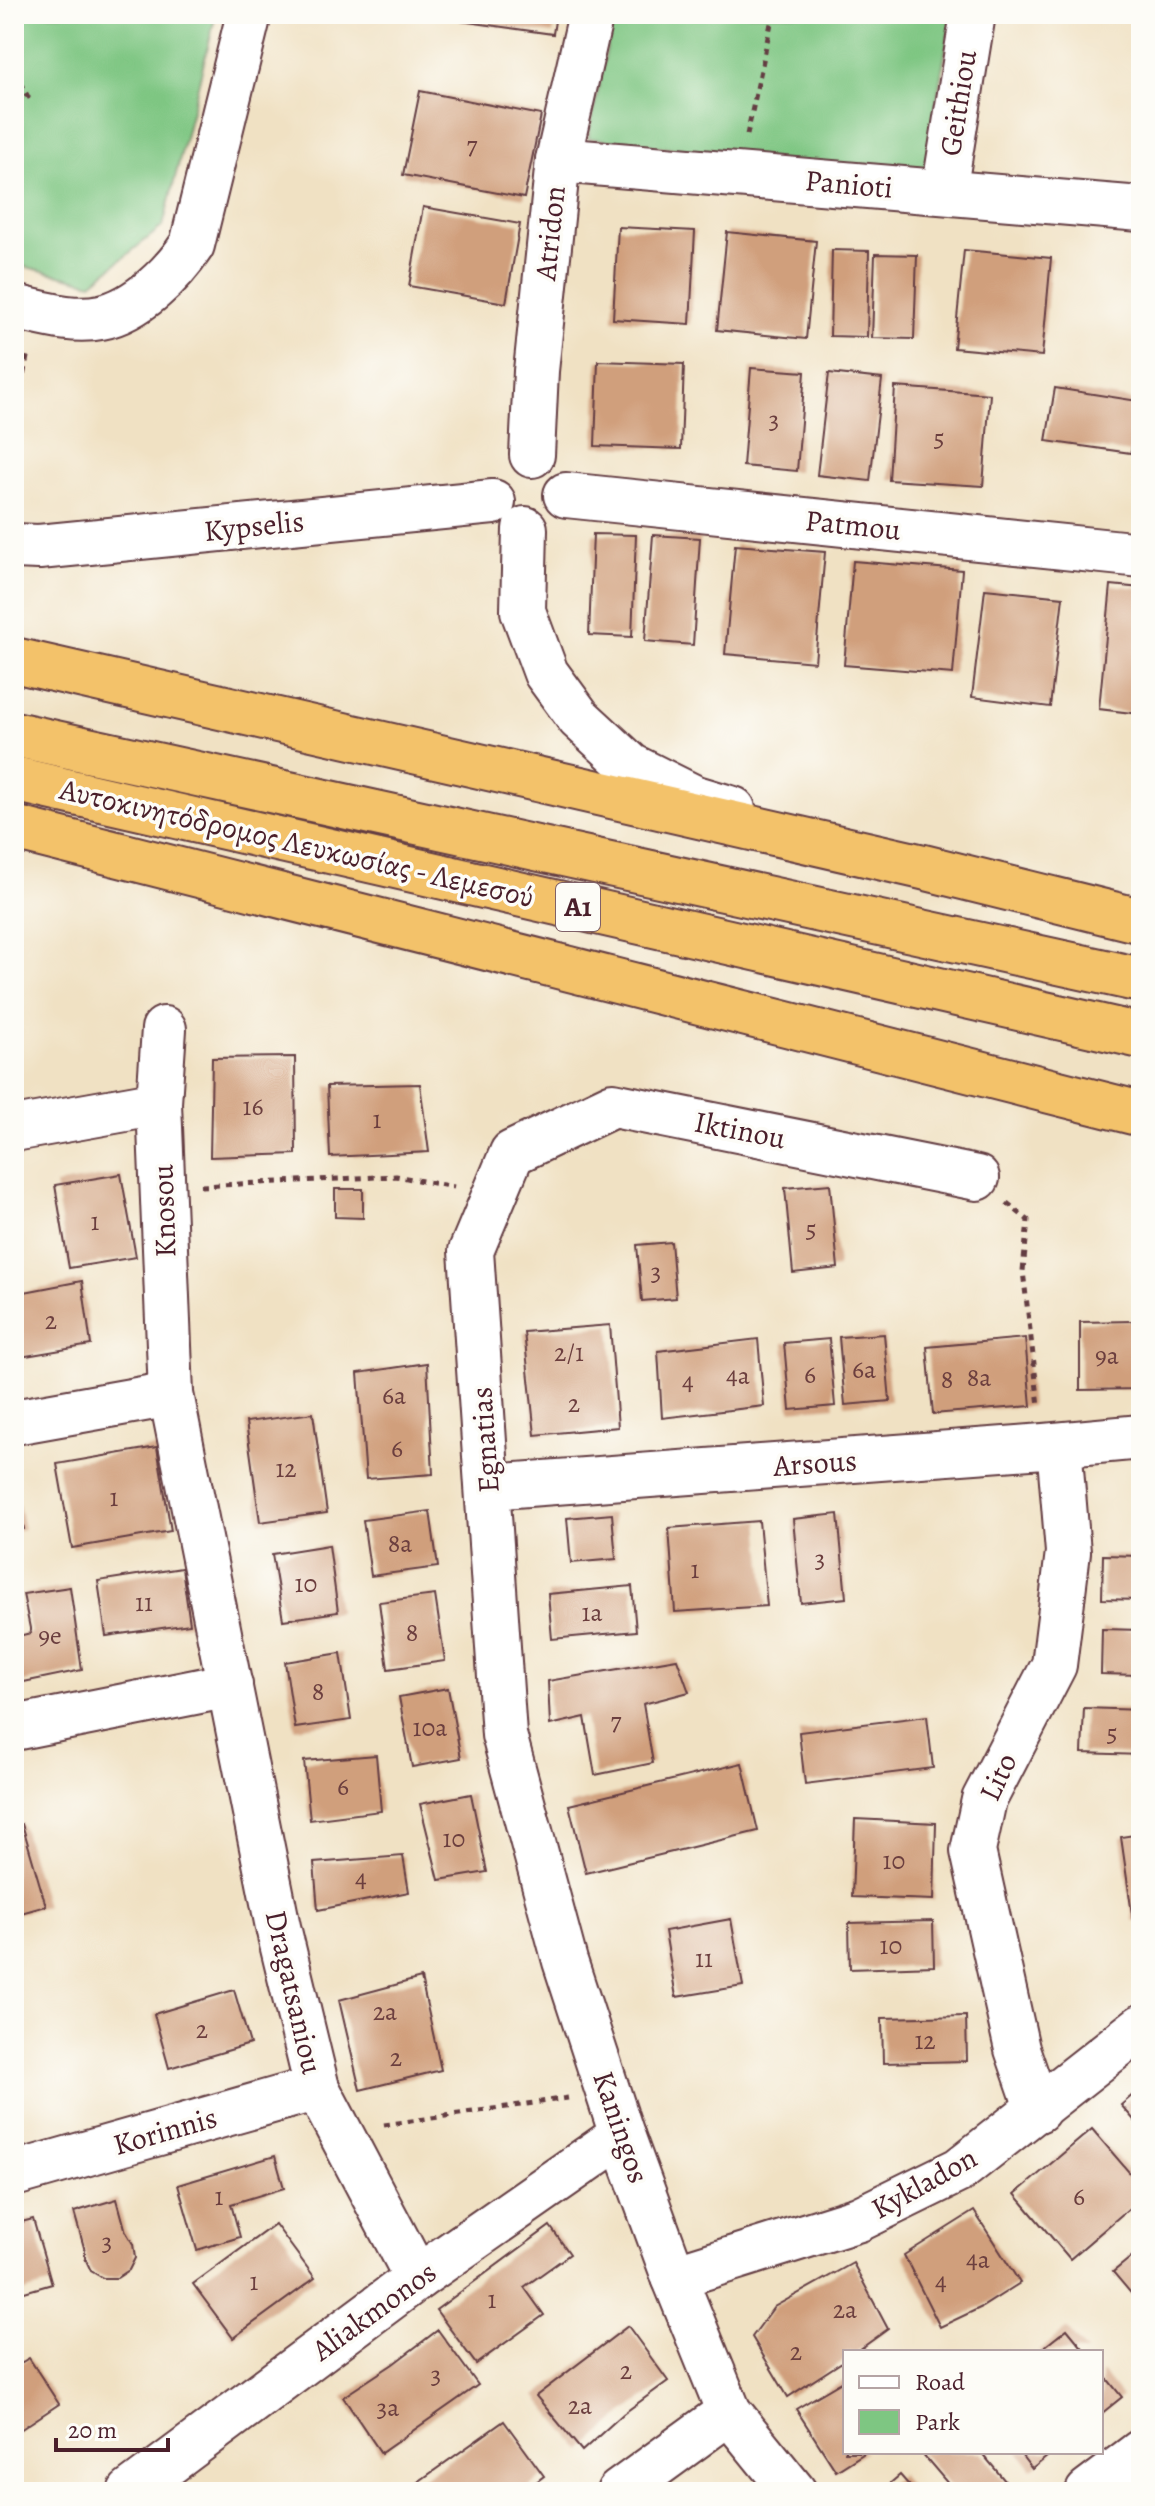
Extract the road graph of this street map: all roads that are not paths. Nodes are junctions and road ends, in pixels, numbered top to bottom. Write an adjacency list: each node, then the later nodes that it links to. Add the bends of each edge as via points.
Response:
1 (249, 14): 7 (street, via 192,245 178,266 127,306 101,317 66,318)
2 (591, 14): 4 (street, Atridon)
3 (973, 14): 5 (street, Geithiou)
4 (558, 160): 5 (street, Panioti); 8 (street, Atridon)
5 (944, 192): 6 (street, Panioti)
6 (1141, 209)
7 (25, 310)
8 (532, 455): 9 (street, via 558,468); 10 (street, via 505,463 496,474 491,488)
9 (566, 495): 10 (street, via 562,509 540,528); 12 (street, Patmou)
10 (509, 516): 11 (street, Kypselis); 17 (street, via 523,611 546,673 579,718 631,766 693,797)
11 (14, 546)
12 (1141, 555)
13 (14, 660): 17 (highway)
14 (14, 734): 19 (highway, Αυτοκινητόδρομος Λευκωσίας - Λεμεσού / A1)
15 (14, 779): 21 (highway, Αυτοκινητόδρομος Λευκωσίας - Λεμεσού / A1)
16 (14, 828): 23 (highway)
17 (923, 867): 18 (highway)
18 (1141, 921)
19 (1141, 980)
20 (164, 1029): 22 (street, Knosou)
21 (1141, 1036)
22 (159, 1103): 24 (street); 27 (street, Knosou)
23 (1141, 1114)
24 (14, 1129)
25 (512, 1153): 26 (street, Iktinou, via 613,1105); 31 (street, Egnatias, via 471,1251)
26 (977, 1178)
27 (171, 1394): 28 (street); 32 (street, Dragatsaniou)
28 (14, 1422)
29 (1141, 1437): 30 (street, Arsous)
30 (1051, 1446): 31 (street, Arsous); 37 (street, Lito, via 1068,1552 1054,1665 984,1800 973,1851 1017,2049)
31 (489, 1487): 34 (street, Egnatias)
32 (230, 1685): 33 (street); 36 (street, Dragatsaniou, via 278,1927)
33 (14, 1728)
34 (504, 1735): 38 (street, Kaningos, via 565,1961)
35 (1141, 2027): 37 (street, Kykladon)
36 (317, 2088): 39 (street, Korinnis); 41 (street, Dragatsaniou)
37 (1038, 2110): 40 (street, Kykladon, via 959,2170 859,2219)
38 (622, 2135): 40 (street, Kaningos); 41 (street, Aliakmonos)
39 (14, 2174)
40 (674, 2277): 42 (street, Kaningos)
41 (417, 2278): 44 (street, Aliakmonos)
42 (729, 2412): 45 (street); 46 (street, Kaningos)
43 (1141, 2452): 47 (street)
44 (130, 2492)
45 (619, 2492)
46 (794, 2492)
47 (1088, 2492)

